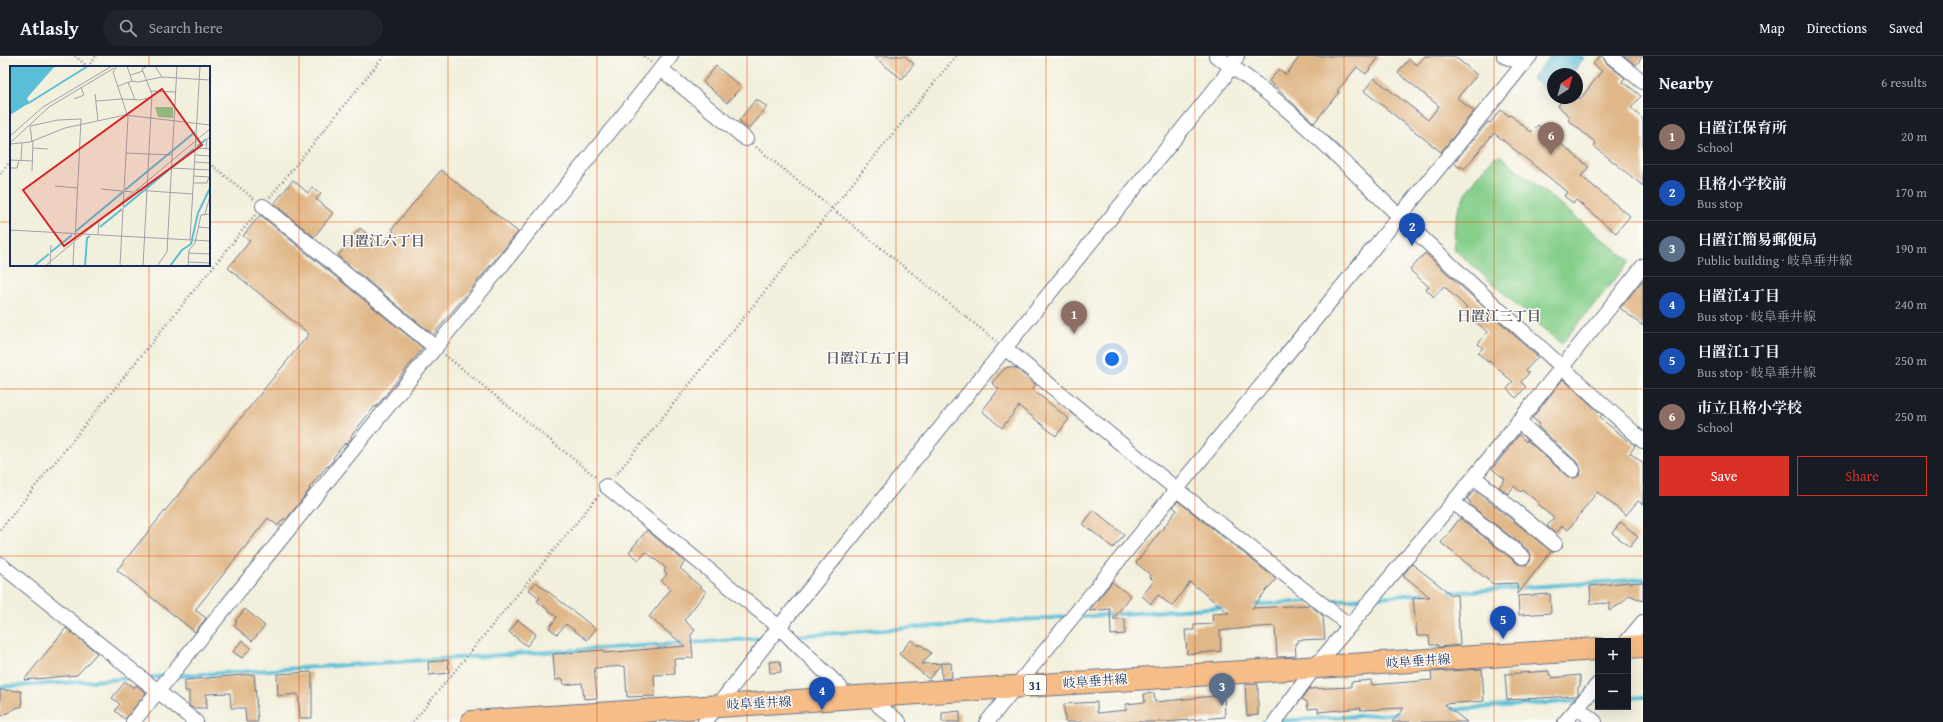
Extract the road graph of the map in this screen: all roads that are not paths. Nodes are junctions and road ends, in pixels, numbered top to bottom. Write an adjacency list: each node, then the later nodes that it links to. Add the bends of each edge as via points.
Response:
1 (671, 56): 7 (street)
2 (1216, 56): 6 (street)
3 (1504, 56): 5 (street)
4 (1611, 56): 8 (street)
5 (1527, 60): 11 (street)
6 (1234, 61): 11 (street); 14 (street, via 1223,79)
7 (660, 69): 9 (street); 13 (street)
8 (1643, 82)
9 (746, 139)
10 (263, 206): 13 (street)
11 (1399, 216): 15 (street); 21 (street)
12 (1643, 266): 15 (street)
13 (436, 348): 36 (street)
14 (1006, 349): 21 (street); 28 (street)
15 (1561, 366): 16 (street); 17 (street)
16 (1518, 421): 18 (street); 19 (street)
17 (1643, 441)
18 (1573, 470)
19 (1474, 477): 22 (street); 23 (street)
20 (606, 486): 28 (street)
21 (1176, 489): 27 (street); 34 (street)
22 (1453, 502): 24 (street); 27 (street)
23 (1555, 544)
24 (1523, 557)
25 (0, 564): 36 (street)
26 (1643, 622): 29 (street)
27 (1350, 626): 33 (street)
28 (779, 627): 38 (street, via 840,687); 39 (street)
29 (1630, 638)
30 (1643, 646): 31 (main road)
31 (1631, 647)
32 (1595, 649): 33 (main road, 岐阜垂井線 / 31)
33 (1315, 667): 34 (main road, 岐阜垂井線 / 31); 47 (street)
34 (1014, 686): 37 (main road, 岐阜垂井線 / 31); 46 (street)
35 (1595, 687): 40 (street)
36 (158, 690): 41 (street); 42 (street)
37 (872, 696): 38 (main road, 岐阜垂井線 / 31); 45 (street, via 879,706)
38 (844, 698): 39 (main road, 岐阜垂井線 / 31)
39 (718, 706): 43 (main road, 岐阜垂井線 / 31); 44 (street)
40 (1577, 707): 48 (street); 49 (street)
41 (133, 722)
42 (196, 722)
43 (472, 722)
44 (705, 722)
45 (899, 722)
46 (987, 722)
47 (1275, 722)
48 (1565, 722)
49 (1596, 722)

